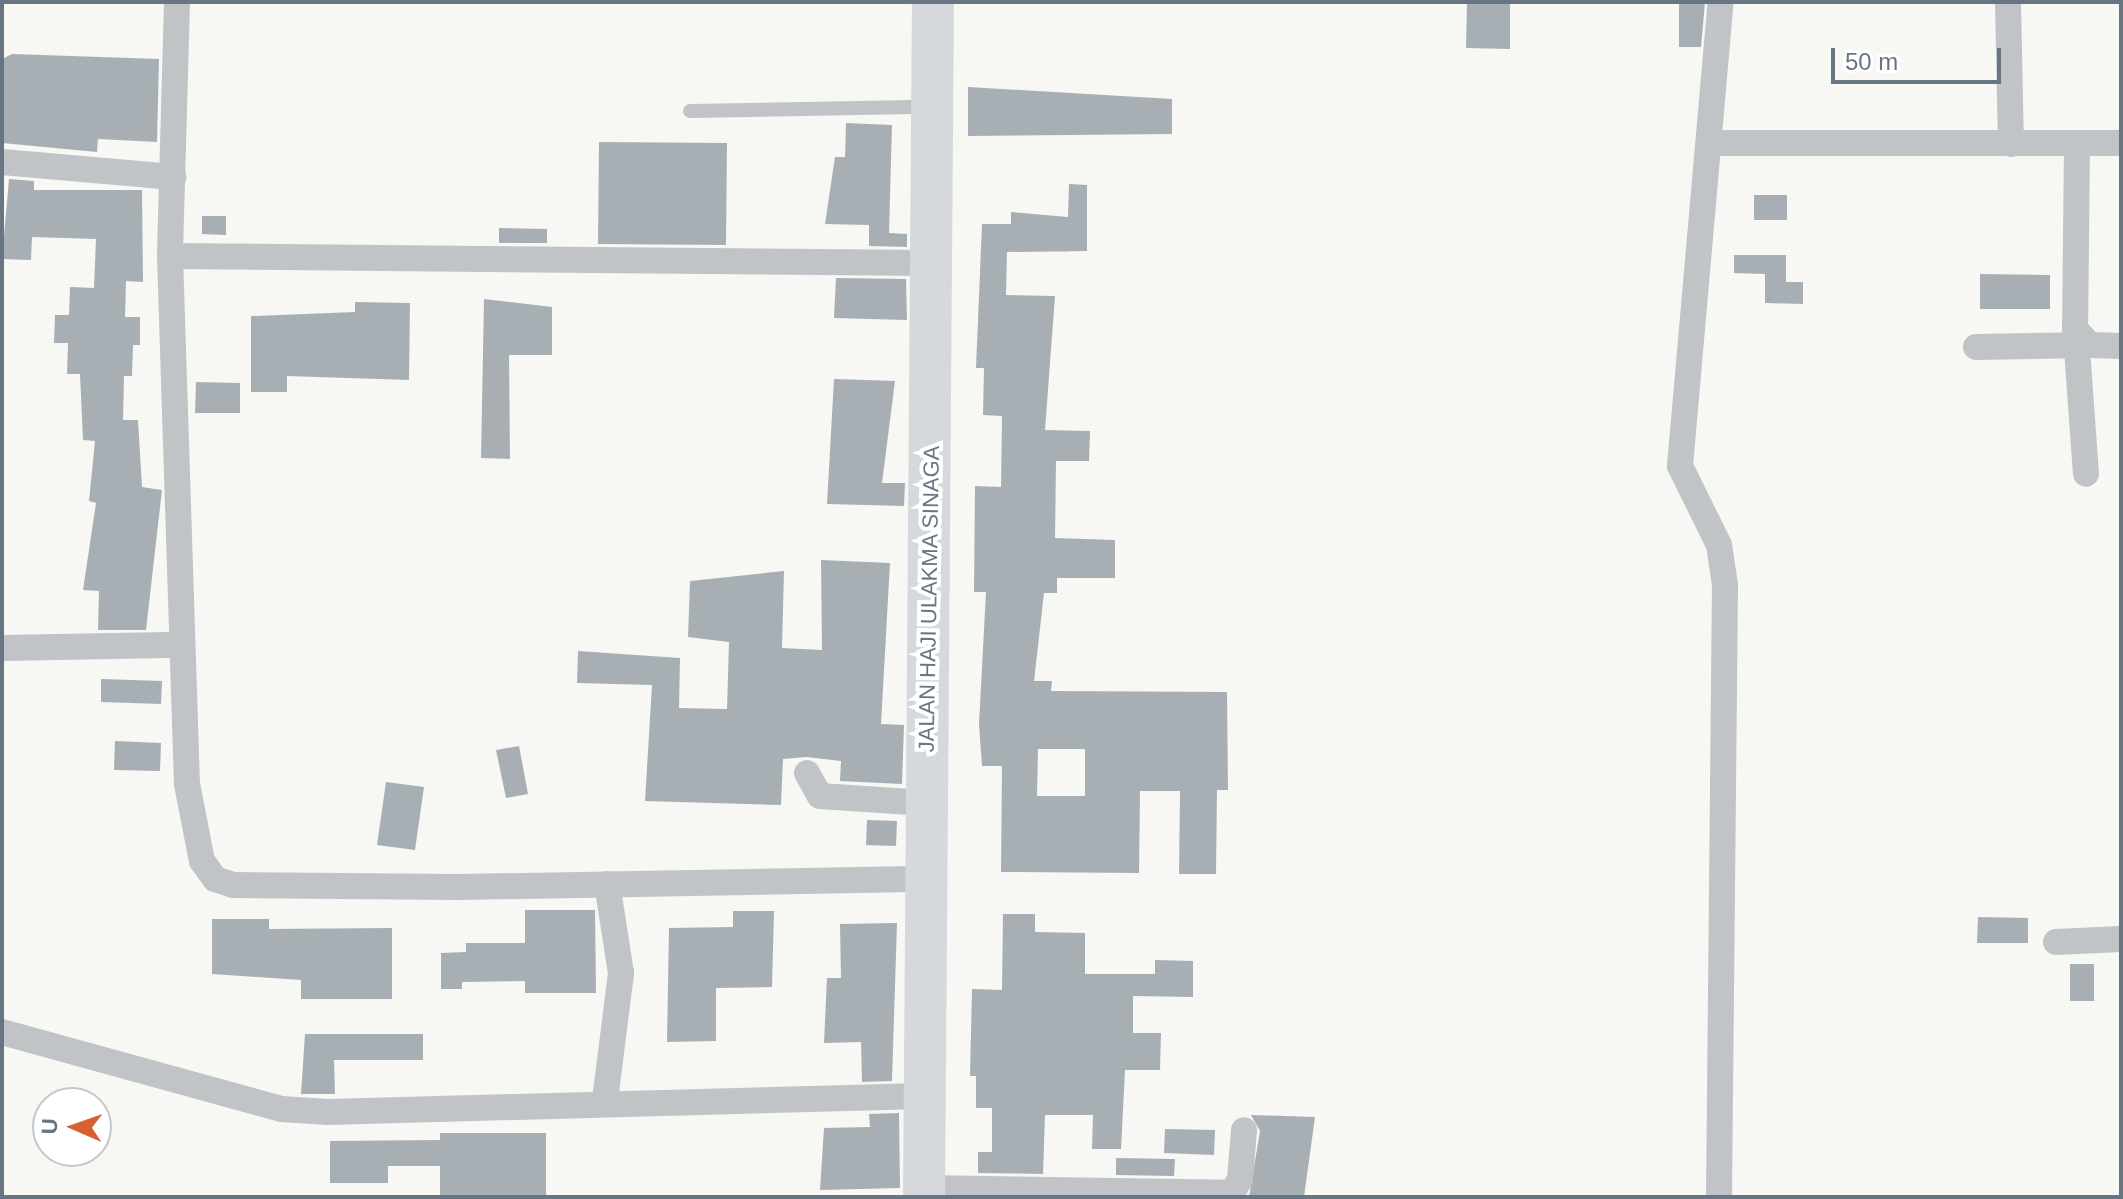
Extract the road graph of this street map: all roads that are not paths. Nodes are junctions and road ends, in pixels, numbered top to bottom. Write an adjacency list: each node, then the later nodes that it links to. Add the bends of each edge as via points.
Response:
1 (177, 2): 12 (street)
2 (933, 2): 5 (main road, JALAN HAJI ULAKMA SINAGA)
3 (1721, 2): 7 (street)
4 (2008, 2): 9 (street)
5 (932, 107): 6 (lane); 14 (main road, JALAN HAJI ULAKMA SINAGA)
6 (690, 111)
7 (1711, 143): 9 (street); 32 (street, via 1680,466 1719,545 1725,585)
8 (2121, 143): 10 (street)
9 (2011, 144): 10 (street)
10 (2077, 144): 17 (street, via 2075,329)
11 (2, 162): 12 (street)
12 (173, 177): 13 (street)
13 (170, 256): 14 (street); 19 (street)
14 (931, 263): 22 (main road, JALAN HAJI ULAKMA SINAGA)
15 (2121, 346): 17 (street)
16 (1976, 347): 17 (street)
17 (2083, 347): 18 (street)
18 (2086, 474)
19 (182, 645): 20 (street); 24 (street, via 187,784 202,861 215,879 275,886)
20 (2, 648)
21 (807, 773): 22 (street, via 820,796)
22 (926, 803): 23 (main road, JALAN HAJI ULAKMA SINAGA)
23 (927, 879): 24 (street); 28 (main road, JALAN HAJI ULAKMA SINAGA)
24 (607, 884): 29 (street, via 621,973)
25 (2121, 939): 26 (street)
26 (2056, 942)
27 (2, 1032): 29 (street, via 281,1109)
28 (925, 1096): 29 (street); 31 (main road, JALAN HAJI ULAKMA SINAGA)
29 (605, 1100)
30 (1244, 1130): 31 (street, via 1240,1179 1232,1193)
31 (924, 1192)
32 (1719, 1197)

